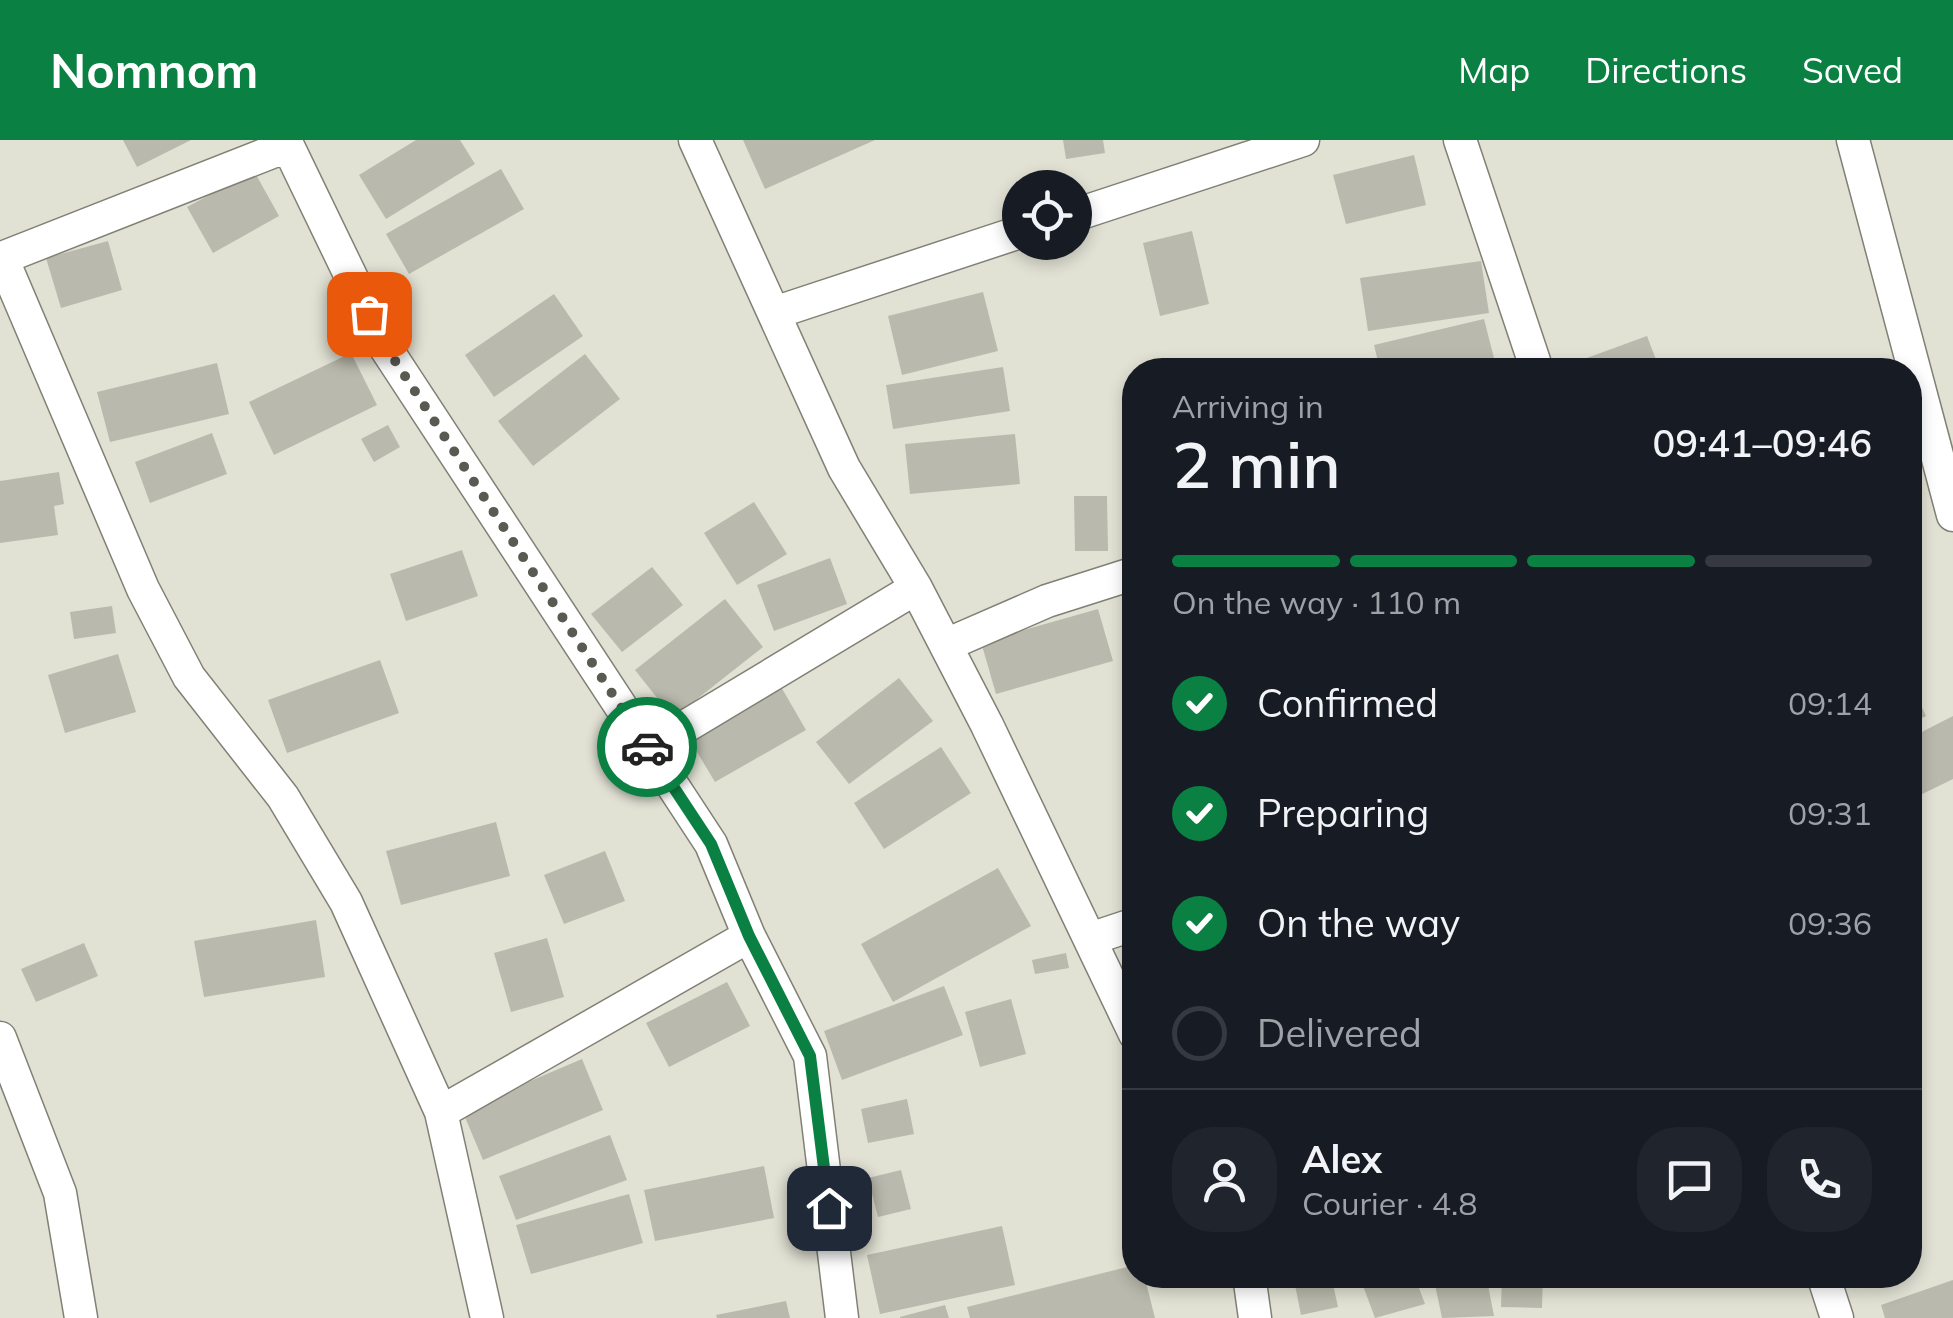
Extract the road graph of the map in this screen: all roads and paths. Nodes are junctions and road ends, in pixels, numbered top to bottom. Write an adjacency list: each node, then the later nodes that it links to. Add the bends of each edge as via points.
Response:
1 (695, 140): 9 (street)
2 (1303, 140): 6 (street)
3 (1460, 140): 10 (street)
4 (1853, 140): 11 (street)
5 (286, 143): 8 (street); 17 (street, via 386,347)
6 (1092, 208)
7 (1002, 238): 9 (street)
8 (1, 258): 23 (street, via 143,589 189,677 283,797 346,902)
9 (774, 313): 15 (street, via 844,468)
10 (1533, 358)
11 (1911, 358)
12 (1922, 399): 13 (street)
13 (1953, 515)
14 (1122, 577): 16 (street, via 1047,600)
15 (916, 588): 16 (street); 17 (street)
16 (946, 645): 20 (street)
17 (648, 749): 19 (street, via 711,844)
18 (1122, 928): 20 (street)
19 (749, 936): 23 (street); 28 (street, via 810,1056)
20 (1090, 939): 21 (street)
21 (1122, 1007)
22 (0, 1038): 26 (street, via 60,1192)
23 (441, 1112): 27 (street)
24 (1251, 1288): 29 (street)
25 (1827, 1288): 30 (street)
26 (81, 1318)
27 (486, 1318)
28 (842, 1318)
29 (1255, 1318)
30 (1836, 1318)

